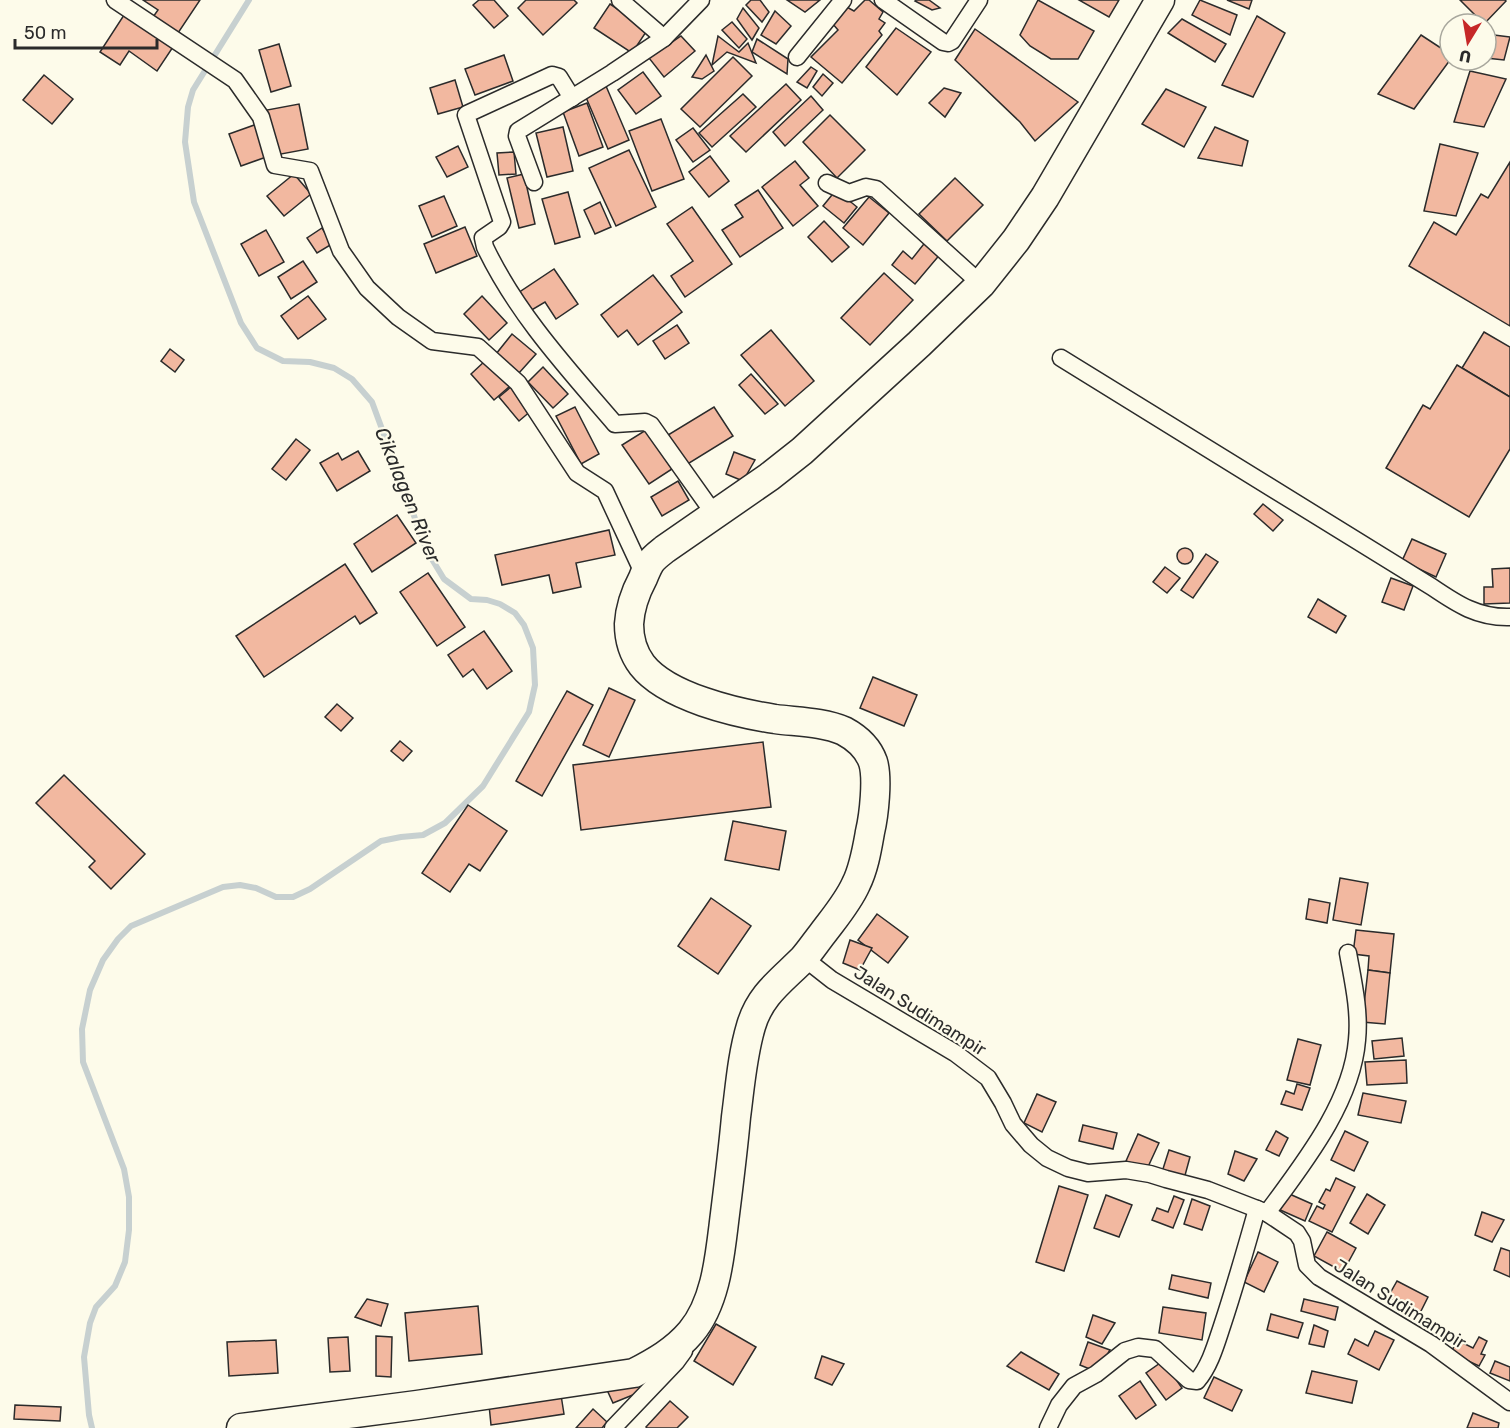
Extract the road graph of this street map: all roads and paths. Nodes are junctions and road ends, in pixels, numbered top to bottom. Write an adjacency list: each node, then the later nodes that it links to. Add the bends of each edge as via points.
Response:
1 (115, 0): 16 (street, via 235,80 261,117 275,165 310,171 341,251 367,288 432,341 478,347 518,383 577,473 605,491)
2 (620, 0): 8 (street)
3 (701, 0): 8 (street)
4 (843, 0): 9 (street)
5 (884, 0): 6 (street, via 948,43)
6 (978, 0)
7 (1160, 0): 13 (highway, via 1045,197)
8 (664, 38): 10 (street)
9 (797, 57)
10 (572, 98): 11 (street, via 518,131); 15 (street, via 558,76 552,75 466,114 502,222 483,238 485,248 541,337 615,424 651,424)
11 (534, 182)
12 (827, 183): 13 (street, via 849,193 866,187 876,189)
13 (981, 284): 15 (highway, via 802,451)
14 (1061, 358): 17 (street, via 1457,604 1480,614)
15 (715, 515): 16 (highway, via 665,549 650,562)
16 (644, 575): 19 (highway, via 630,610 629,634 643,667 658,680 735,712 830,726 860,741 870,755 875,790 872,822 857,882 846,904)
17 (1510, 618)
18 (1348, 953): 20 (street, via 1356,997 1358,1038 1354,1066 1337,1107 1306,1159)
19 (804, 958): 20 (street, Jalan Sudimampir, via 832,980 955,1053 988,1078 1013,1124 1047,1158 1088,1173 1126,1170 1150,1174 1208,1190); 21 (highway, via 773,986 760,1003 752,1024 742,1064 721,1243)
20 (1262, 1211): 22 (street, Jalan Sudimampir, via 1297,1233 1307,1265 1319,1277 1431,1344); 25 (street, via 1205,1372 1197,1381 1189,1380 1155,1349 1138,1347 1125,1351 1074,1386)
21 (706, 1308): 23 (highway, via 676,1347 634,1373); 24 (street, via 704,1322 676,1362)
22 (1510, 1402)
23 (241, 1428)
24 (613, 1428)
25 (1048, 1428)

